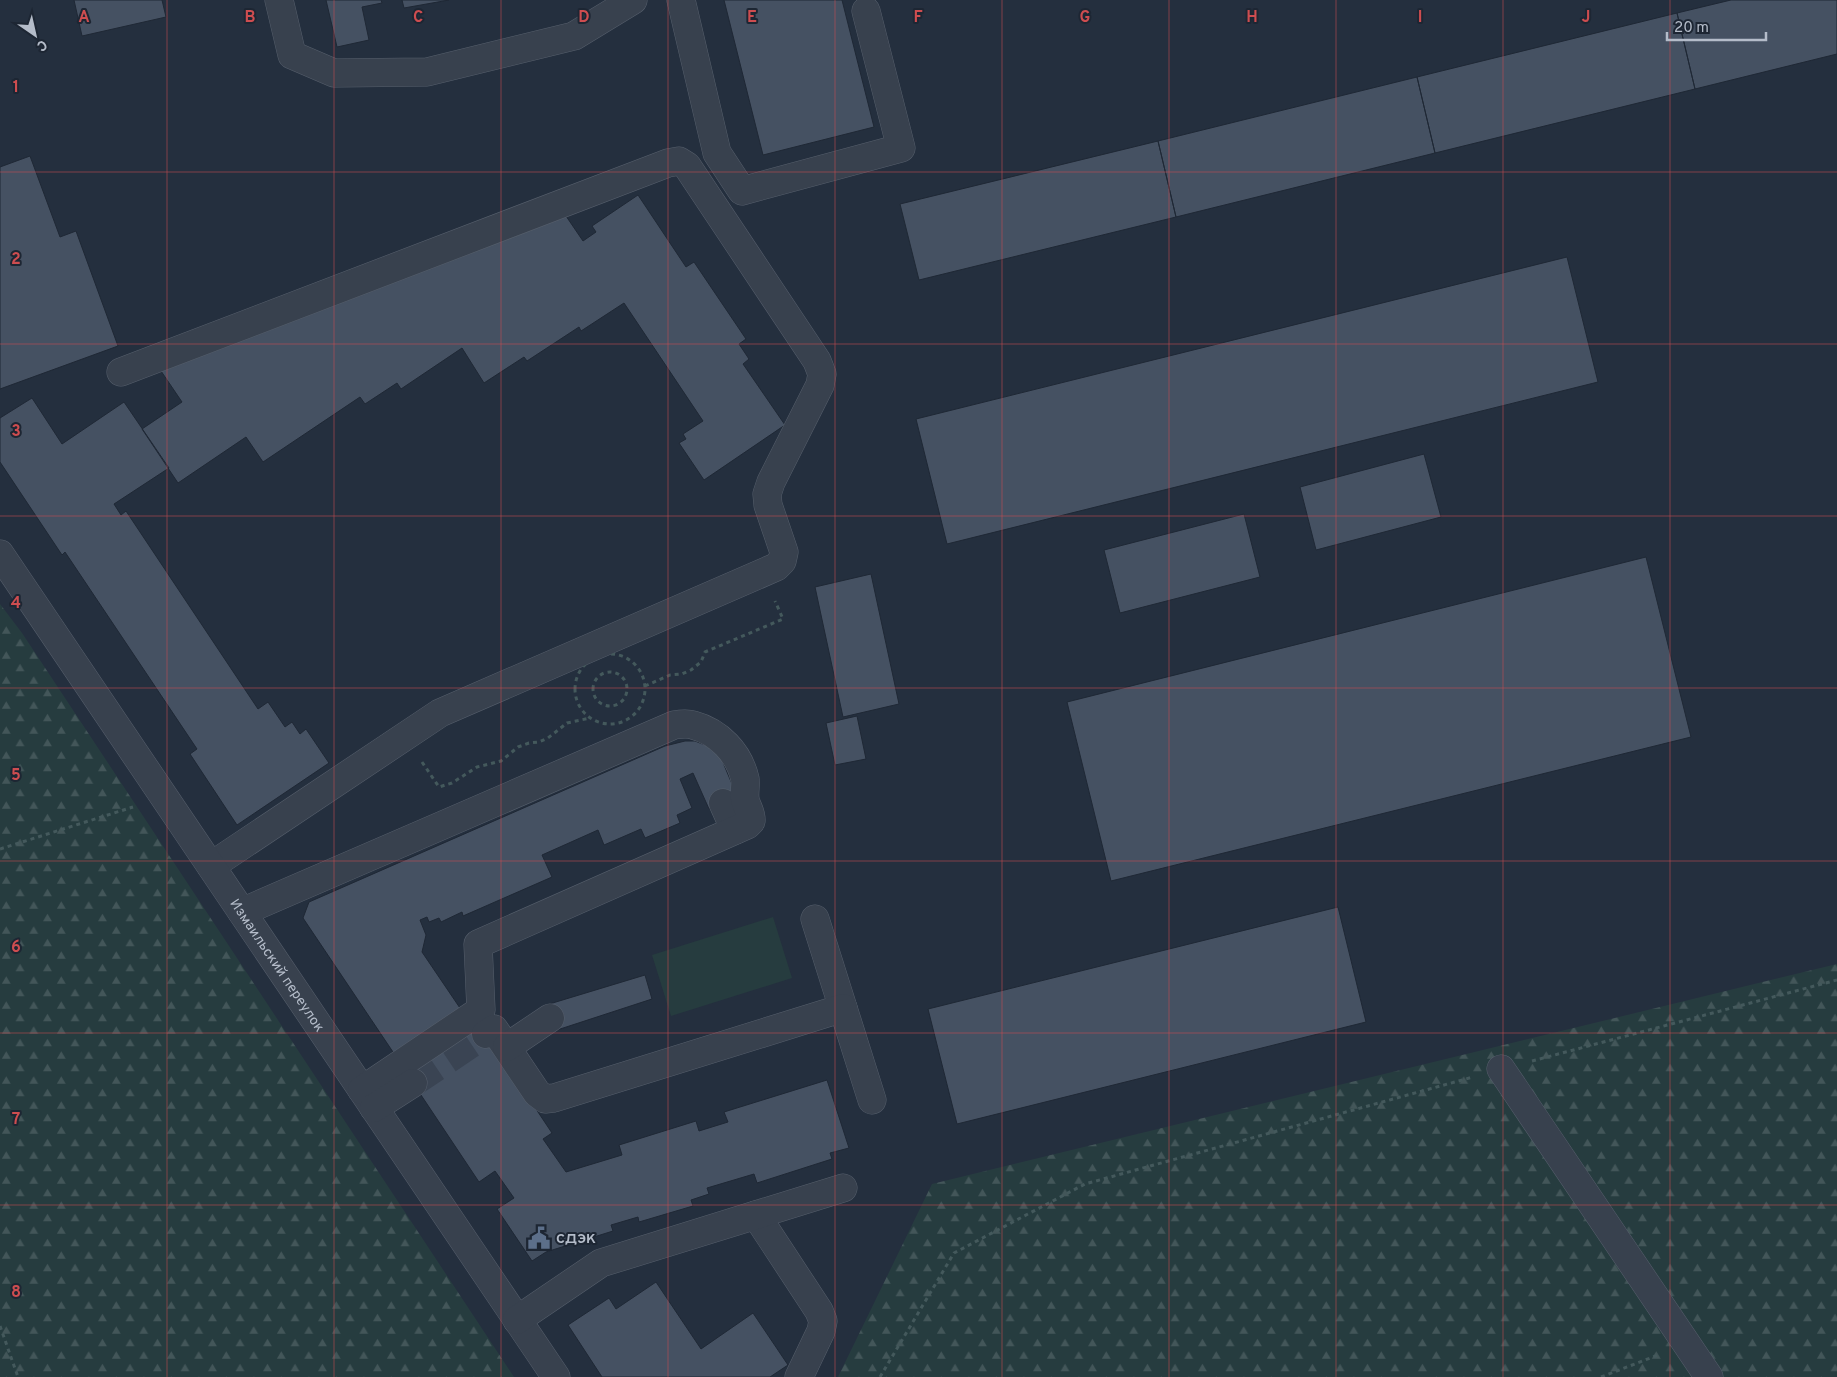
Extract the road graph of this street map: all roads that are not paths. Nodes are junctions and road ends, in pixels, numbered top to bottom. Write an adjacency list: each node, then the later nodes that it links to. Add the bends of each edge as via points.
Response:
1 (279, 0): 2 (street, via 292,55 334,73 427,72 574,36)
2 (633, 0)
3 (681, 0): 4 (street, via 717,153 742,191 901,148)
4 (866, 11)
5 (120, 372): 9 (street, via 668,162 679,161 687,166 818,361 822,374 820,385 768,494 768,505 784,552 776,567 440,713)
6 (0, 554): 9 (street, Измаильский переулок)
7 (723, 803): 8 (street)
8 (735, 830): 10 (street, via 752,821 752,816 745,800 745,780 733,751 708,730 692,724 674,724); 14 (street, via 478,944)
9 (211, 866): 10 (street, Измаильский переулок)
10 (242, 912): 17 (street, Измаильский переулок)
11 (815, 919): 12 (street)
12 (843, 1008): 14 (street, via 545,1099 537,1093); 18 (street)
13 (550, 1018): 14 (street)
14 (492, 1030): 17 (street)
15 (1501, 1068): 24 (street)
16 (413, 1083): 17 (street)
17 (368, 1099): 21 (street, Измаильский переулок)
18 (872, 1100)
19 (842, 1188): 20 (street)
20 (756, 1215): 21 (street, via 601,1263); 23 (street, via 823,1321)
21 (518, 1320): 22 (street, Измаильский переулок)
22 (556, 1377)
23 (798, 1377)
24 (1709, 1377)

